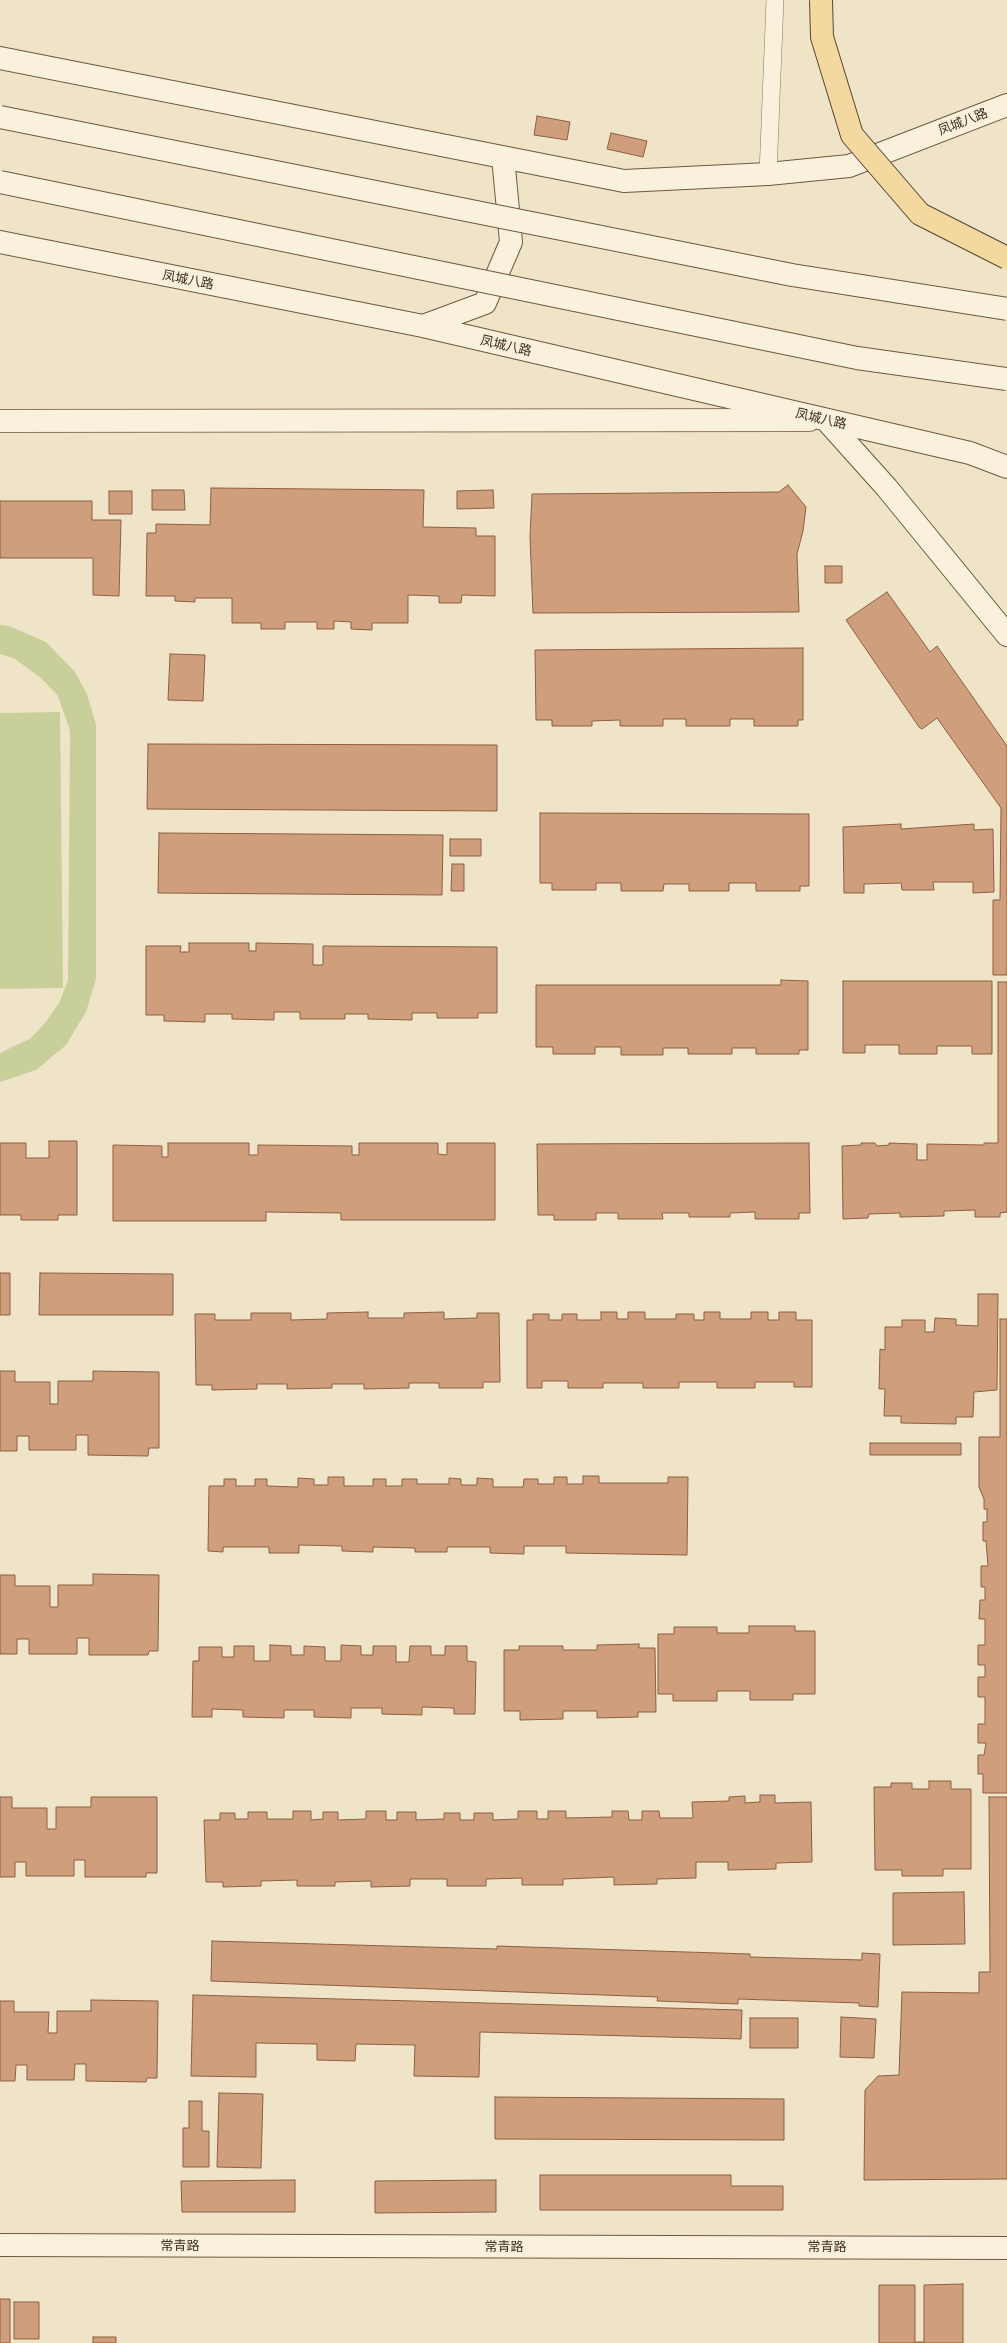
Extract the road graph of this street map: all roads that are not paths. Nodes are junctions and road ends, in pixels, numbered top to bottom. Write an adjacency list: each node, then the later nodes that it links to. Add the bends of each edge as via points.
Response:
1 (775, 0): 7 (lane)
2 (822, 0): 10 (main road, bridge, via 822,37 852,135 920,214)
3 (0, 58): 6 (street, 凤城八路)
4 (1007, 105): 7 (street, 凤城八路, via 849,166)
5 (0, 118): 11 (street, bridge, via 792,275)
6 (503, 157): 7 (street, 凤城八路, via 624,181); 12 (street, via 511,242 485,303)
7 (768, 174)
8 (0, 182): 13 (street, bridge, via 857,358)
9 (0, 242): 12 (street, 凤城八路)
10 (1007, 258)
11 (1007, 309)
12 (423, 326): 14 (street, 凤城八路)
13 (1007, 379)
14 (826, 420): 15 (street); 16 (street, 凤城八路, via 970,452); 17 (street, via 887,488)
15 (0, 421)
16 (1007, 466)
17 (1007, 635)
18 (0, 2245): 19 (street, 常青路)
19 (1007, 2248)

